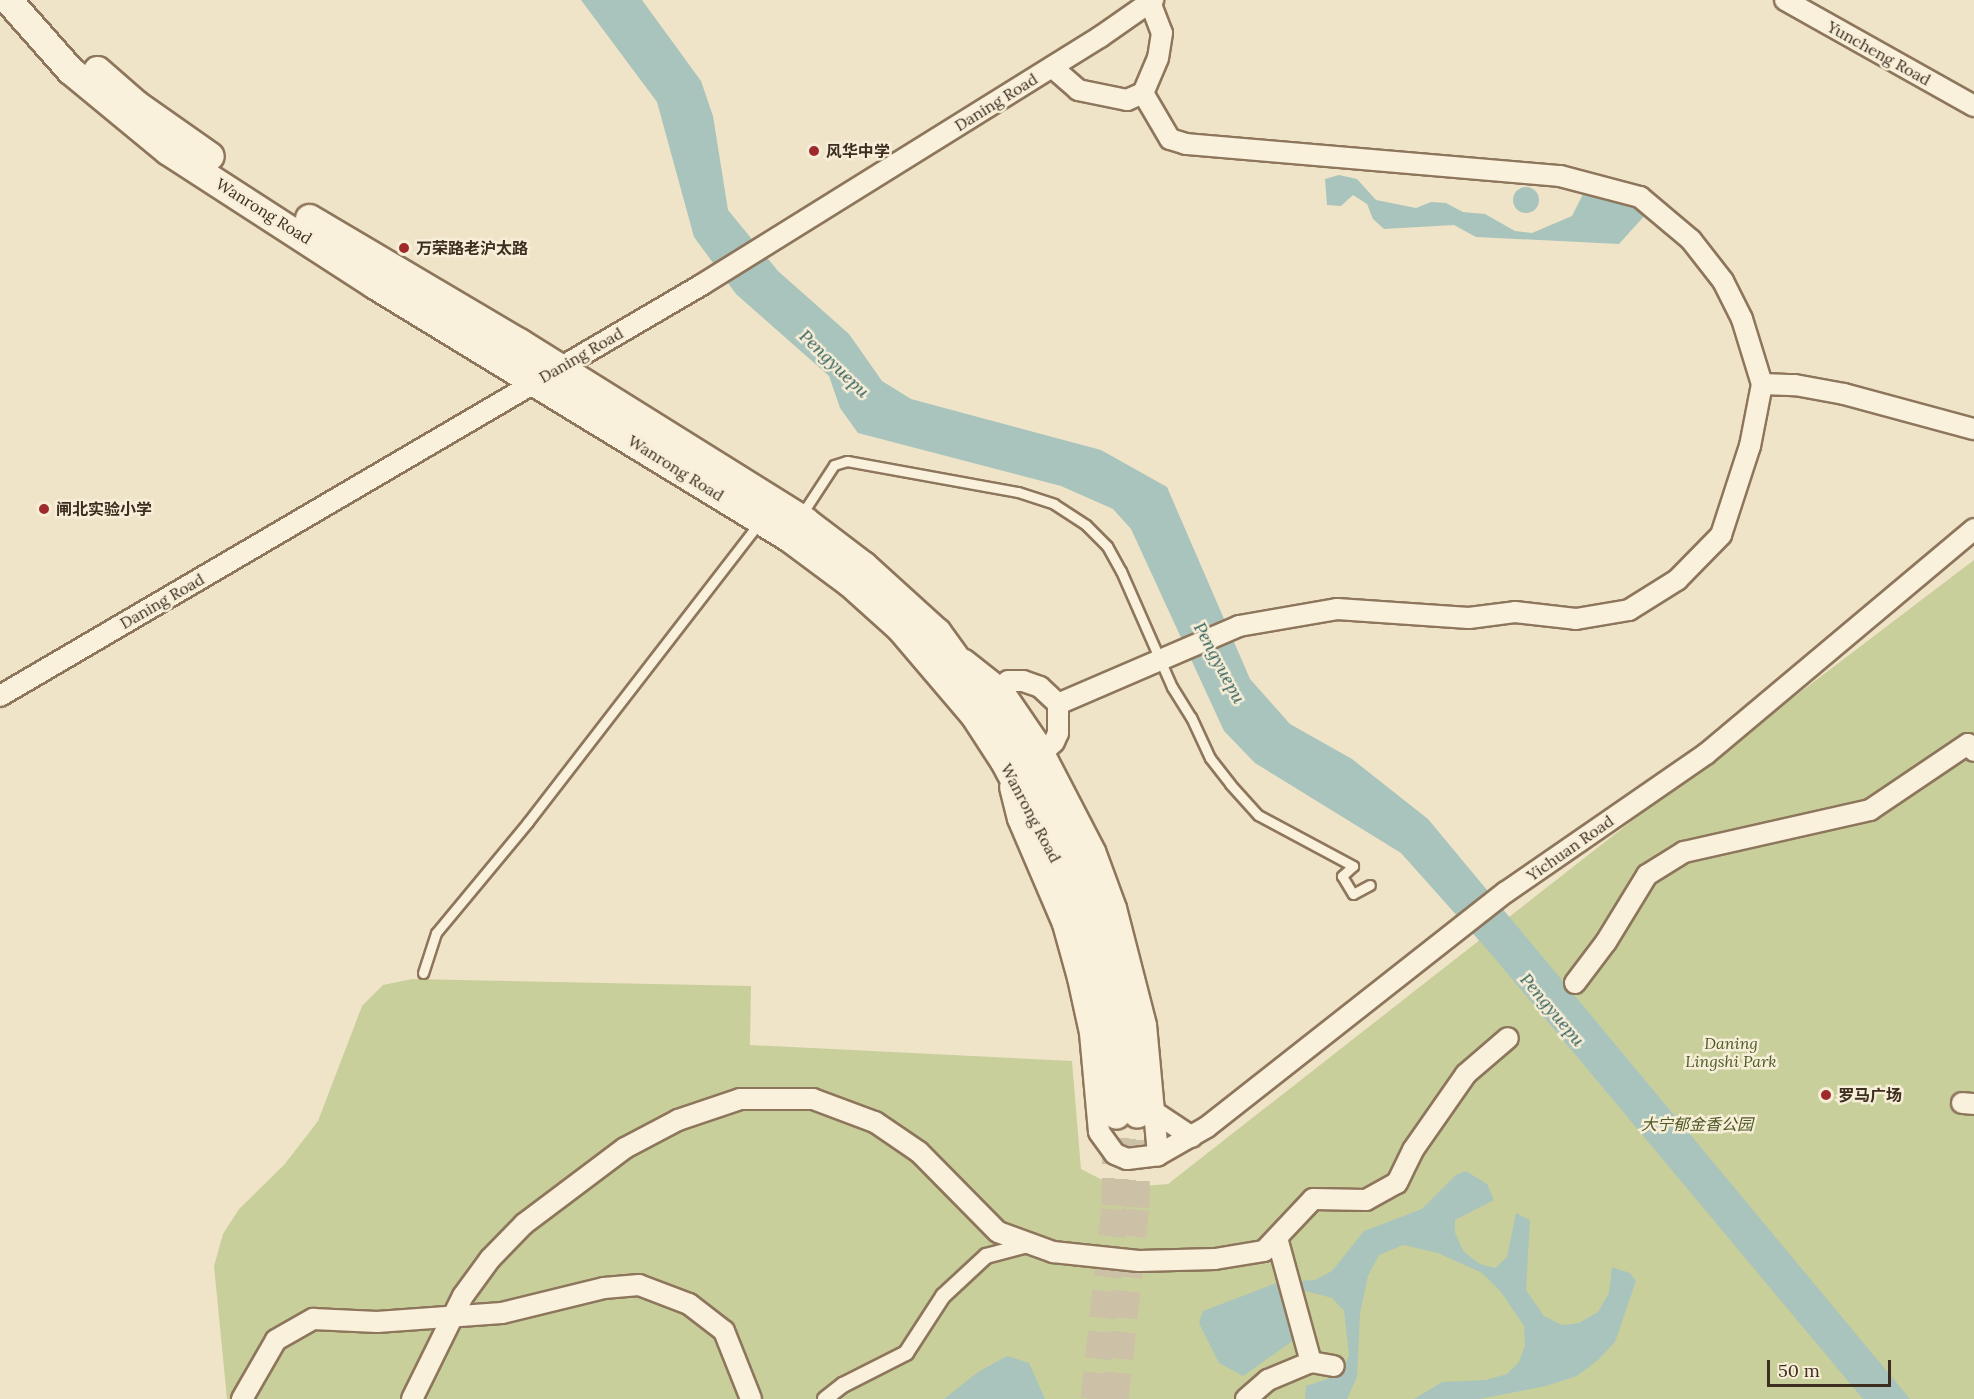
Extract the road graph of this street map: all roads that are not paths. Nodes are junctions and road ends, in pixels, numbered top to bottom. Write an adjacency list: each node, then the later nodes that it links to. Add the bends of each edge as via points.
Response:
1 (8, 0): 9 (main road, Wanrong Road, via 70,70 168,151)
2 (32, 0): 8 (main road, Wanrong Road, via 83,57 179,136)
3 (1785, 0): 7 (street, Yuncheng Road)
4 (1152, 1): 5 (street, Daning Road); 6 (street, via 1162,33 1158,58)
5 (1052, 67): 6 (street, via 1078,90 1127,100); 8 (street, Daning Road)
6 (1143, 93): 10 (street, via 1170,139 1186,144 1560,176 1640,197 1691,240 1723,281 1742,319)
7 (1974, 106)
8 (560, 368): 9 (street, Daning Road); 12 (main road, Wanrong Road)
9 (535, 382): 13 (main road, Wanrong Road); 18 (street, Daning Road)
10 (1762, 384): 11 (street, via 1795,385 1844,394); 16 (street, via 1750,446 1721,535 1677,580 1629,610 1576,619 1515,612 1469,618 1337,609 1239,626)
11 (1974, 429)
12 (800, 518): 15 (main road, Wanrong Road, via 872,572); 16 (lane, via 834,465 847,461 943,476 1054,504 1086,525 1107,546)
13 (761, 521): 22 (main road, Wanrong Road, via 850,584 900,628 946,679); 24 (lane, via 528,822 436,933)
14 (1974, 530): 28 (street, Yichuan Road, via 1706,754 1506,892)
15 (956, 654): 17 (street); 27 (main road, Wanrong Road, via 1023,751 1078,857 1116,969 1128,1027)
16 (1168, 656): 19 (street); 23 (lane, via 1210,758 1258,815 1353,866 1342,876 1353,894)
17 (1003, 690): 19 (street, via 1008,681 1023,681 1040,687); 21 (street)
18 (0, 696)
19 (1058, 704): 21 (street, via 1058,733)
20 (1972, 744): 25 (street, via 1870,810 1684,852 1647,875 1606,942)
21 (1044, 751): 27 (street, via 1082,823 1116,908 1146,1025)
22 (1004, 761): 27 (main road, Wanrong Road, via 1059,865 1079,918 1107,1031); 29 (street, via 1018,819 1059,913 1078,978 1090,1034 1099,1132 1115,1154 1127,1159)
23 (1370, 885)
24 (423, 974)
25 (1575, 983)
26 (1508, 1038): 30 (street, via 1466,1074 1413,1150 1397,1183 1366,1200 1313,1199)
27 (1136, 1114): 28 (street); 29 (street)
28 (1192, 1137): 29 (street, Yichuan Road)
29 (1158, 1155)
30 (1277, 1238): 31 (street, via 1264,1251 1215,1258 1139,1261 1053,1252); 33 (street)
31 (1031, 1244): 32 (street, via 998,1232 919,1152 875,1122 813,1099 740,1099 678,1120 616,1155 524,1224 490,1259); 38 (street, via 986,1256 943,1296 906,1353 843,1385)
32 (452, 1316): 35 (street, via 377,1322 314,1319 276,1340); 36 (street); 37 (street, via 502,1313 604,1288 639,1285 690,1304 724,1331)
33 (1311, 1362): 34 (street); 39 (street, via 1268,1380)
34 (1334, 1366)
35 (242, 1399)
36 (412, 1399)
37 (751, 1399)
38 (825, 1399)
39 (1246, 1399)

